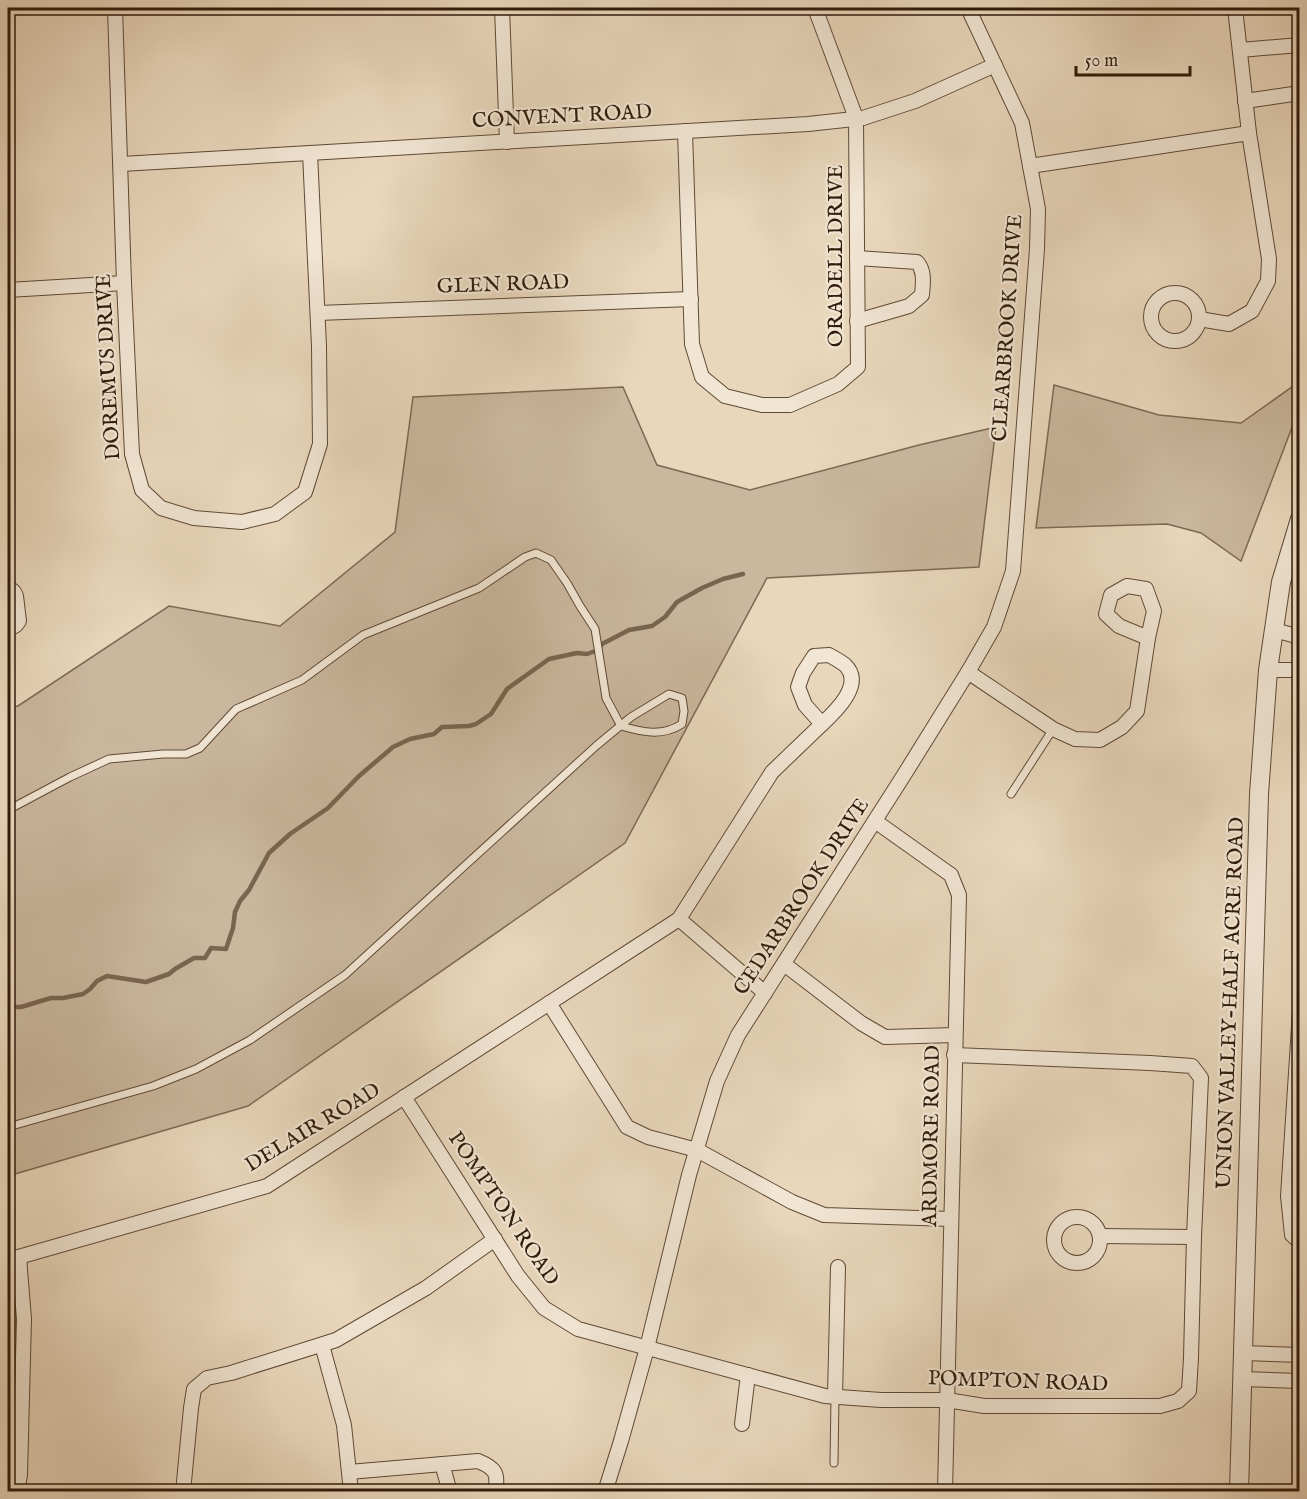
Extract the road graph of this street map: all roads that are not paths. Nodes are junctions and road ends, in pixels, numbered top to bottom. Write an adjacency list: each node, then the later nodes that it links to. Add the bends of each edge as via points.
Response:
1 (115, 8): 16 (street, DOREMUS DRIVE)
2 (502, 8): 14 (street)
3 (815, 8): 11 (street)
4 (968, 8): 8 (street, CLEARBROOK DRIVE)
5 (1235, 8): 7 (street)
6 (1299, 45): 7 (street)
7 (1240, 50): 10 (street)
8 (995, 65): 11 (street, CONVENT ROAD, via 915,101); 17 (street, CLEARBROOK DRIVE, via 1022,123)
9 (1299, 93): 10 (street)
10 (1245, 101): 13 (street)
11 (856, 118): 12 (street, CONVENT ROAD); 18 (street, ORADELL DRIVE)
12 (685, 131): 14 (street, CONVENT ROAD); 21 (street, ORADELL DRIVE)
13 (1249, 133): 17 (street); 23 (street, via 1269,259 1268,281 1252,310 1229,324)
14 (507, 141): 15 (street, CONVENT ROAD)
15 (310, 153): 16 (street, CONVENT ROAD); 22 (street, DOREMUS DRIVE)
16 (121, 164): 19 (street, DOREMUS DRIVE)
17 (1030, 166): 25 (street, CLEARBROOK DRIVE, via 1038,209 1037,249)
18 (857, 258): 24 (street, ORADELL DRIVE); 24 (street, via 917,262 922,267 923,280 922,295 909,306)
19 (124, 284): 20 (street); 22 (street, DOREMUS DRIVE, via 132,453 142,490 161,508 194,518 242,522 275,514 305,492 320,444)
20 (8, 290)
21 (691, 299): 22 (street, GLEN ROAD); 24 (street, ORADELL DRIVE, via 692,344 702,377 725,396 762,405 790,405 838,384 858,367)
22 (318, 314)
23 (1199, 319)
24 (857, 321)
25 (1019, 484): 34 (street, CEDARBROOK DRIVE, via 1012,571 994,627)
26 (1299, 519): 29 (street, UNION VALLEY-HALF ACRE ROAD, via 1281,582)
27 (8, 587): 28 (street, via 16,596 19,621)
28 (8, 630)
29 (1274, 630): 30 (street); 32 (street, UNION VALLEY-HALF ACRE ROAD)
30 (1299, 637)
31 (1148, 638): 37 (street, via 1137,711 1122,727 1101,740 1075,739)
32 (1268, 670): 33 (street); 60 (street, UNION VALLEY-HALF ACRE ROAD, via 1259,794)
33 (1299, 670)
34 (968, 672): 37 (street); 40 (street, CEDARBROOK DRIVE)
35 (822, 724): 35 (street, via 841,706 850,688 851,676 846,666 829,655 814,656 798,687 805,705); 41 (street, via 772,772)
36 (621, 726): 36 (lane, via 649,732 672,731 682,724 682,698 669,694); 39 (lane, via 606,698 595,629 551,560 536,554 525,557 479,588 363,635 302,680 236,709 200,748 186,754 109,759); 49 (lane, via 345,975 250,1040 196,1069 153,1086)
37 (1053, 729): 38 (lane)
38 (1011, 794)
39 (8, 810)
40 (875, 821): 42 (street, CEDARBROOK DRIVE); 46 (street, ARDMORE ROAD, via 951,875 959,895)
41 (679, 919): 43 (street); 44 (street, DELAIR ROAD)
42 (784, 964): 43 (street, CEDARBROOK DRIVE); 46 (street, via 885,1037)
43 (765, 993): 50 (street, CEDARBROOK DRIVE, via 738,1035 717,1081)
44 (549, 1004): 48 (street, DELAIR ROAD); 50 (street, via 627,1127)
45 (1299, 1011): 55 (street, via 1288,1196 1292,1235)
46 (955, 1035): 47 (street, ARDMORE ROAD)
47 (954, 1055): 51 (street, ARDMORE ROAD); 53 (street, POMPTON ROAD, via 1192,1066 1201,1078)
48 (404, 1097): 54 (street, POMPTON ROAD); 56 (street, DELAIR ROAD, via 267,1186)
49 (8, 1127)
50 (697, 1150): 51 (street, via 792,1202 824,1215); 59 (street, CEDARBROOK DRIVE)
51 (951, 1220): 66 (street, ARDMORE ROAD)
52 (1100, 1236): 53 (street)
53 (1194, 1238): 66 (street, POMPTON ROAD, via 1189,1391 1178,1401 1161,1406 984,1406)
54 (495, 1239): 58 (street, via 426,1288); 59 (street, POMPTON ROAD, via 544,1308 578,1329)
55 (1299, 1242)
56 (13, 1258): 71 (street, via 24,1319)
57 (838, 1267): 65 (street)
58 (322, 1345): 70 (street, via 344,1425); 72 (street, via 207,1378 195,1389)
59 (647, 1348): 62 (street, POMPTON ROAD); 76 (street)
60 (1244, 1353): 61 (street); 63 (street, UNION VALLEY-HALF ACRE ROAD)
61 (1299, 1355)
62 (748, 1375): 65 (street, POMPTON ROAD); 67 (street)
63 (1243, 1378): 64 (street); 78 (street, UNION VALLEY-HALF ACRE ROAD)
64 (1299, 1381)
65 (835, 1396): 66 (street, POMPTON ROAD); 68 (lane)
66 (947, 1400): 77 (street, ARDMORE ROAD)
67 (742, 1424)
68 (834, 1463)
69 (442, 1464): 70 (street); 74 (street); 75 (street, via 478,1461 489,1466 496,1475)
70 (349, 1472): 73 (street)
71 (17, 1491)
72 (183, 1491)
73 (351, 1491)
74 (450, 1491)
75 (495, 1491)
76 (604, 1491)
77 (945, 1491)
78 (1239, 1491)

